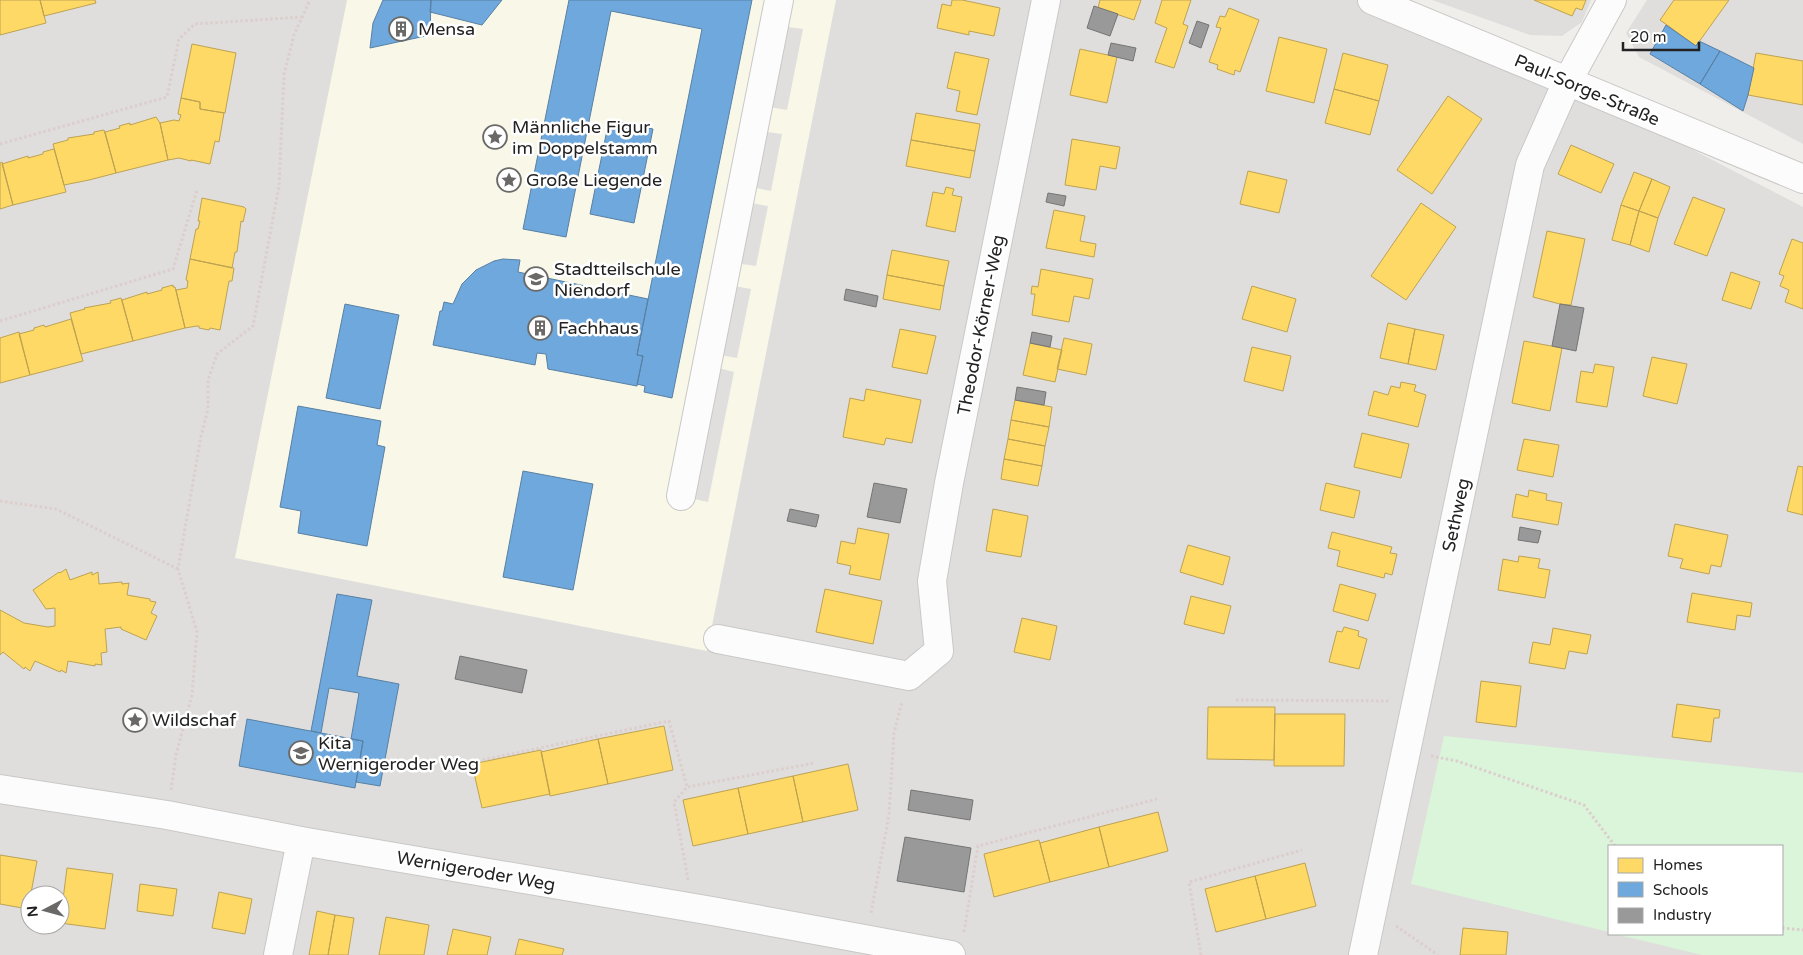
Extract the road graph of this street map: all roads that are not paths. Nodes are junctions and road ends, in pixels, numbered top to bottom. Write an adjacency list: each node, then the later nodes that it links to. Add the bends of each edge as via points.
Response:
1 (779, 0): 7 (street)
2 (1046, 0): 8 (street, Theodor-Körner-Weg, via 932,581 938,651 909,676)
3 (1372, 0): 5 (street, Paul-Sorge-Straße)
4 (1612, 0): 5 (street, Sethweg)
5 (1567, 82): 6 (street, Paul-Sorge-Straße); 13 (street, Sethweg, via 1530,165)
6 (1803, 179)
7 (681, 496)
8 (718, 639)
9 (0, 789): 10 (street, Wernigeroder Weg, via 167,815)
10 (300, 841): 11 (street, Wernigeroder Weg, via 867,941); 12 (street)
11 (957, 946)
12 (278, 955)
13 (1363, 955)

